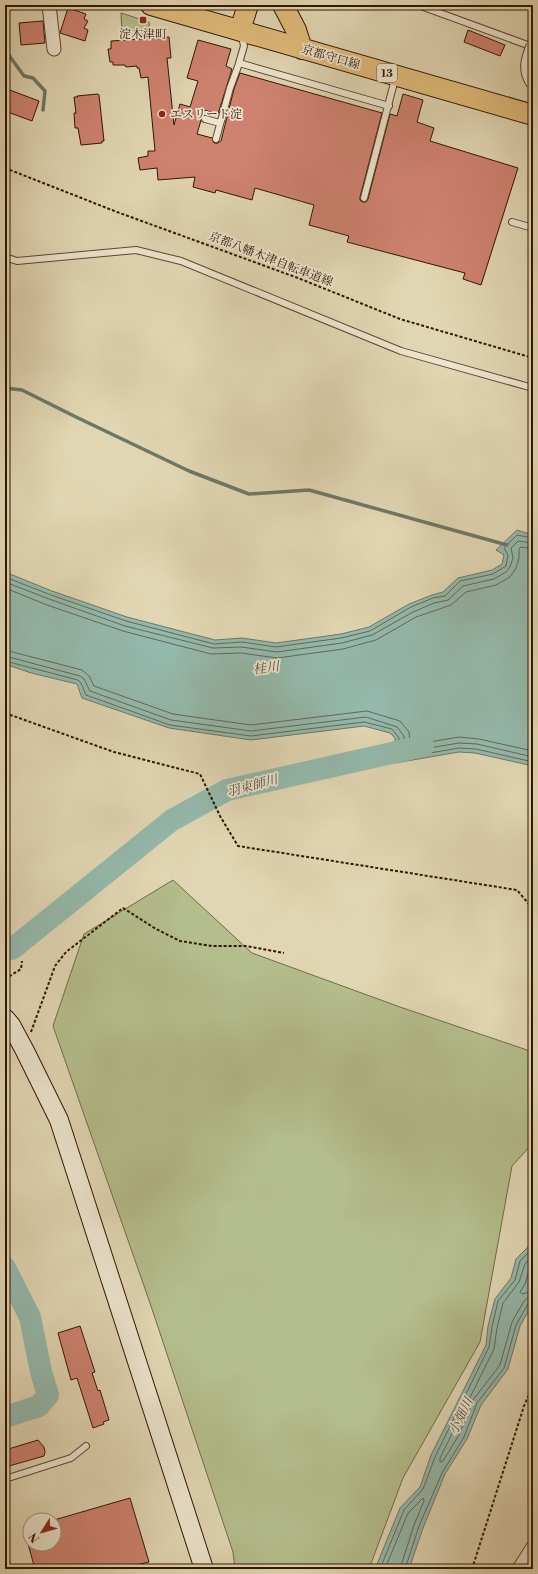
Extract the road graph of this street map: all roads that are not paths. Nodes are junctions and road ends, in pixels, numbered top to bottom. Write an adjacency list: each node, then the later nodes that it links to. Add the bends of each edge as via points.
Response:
1 (49, 5): 9 (street)
2 (151, 5): 6 (main road, 京都守口線 / 13)
3 (248, 5): 6 (main road)
4 (283, 5): 8 (main road)
5 (418, 5): 7 (lane)
6 (240, 30): 8 (main road, 京都守口線 / 13); 10 (lane, via 244,46)
7 (533, 47): 12 (street, bridge, via 527,69)
8 (302, 48): 11 (main road, 京都守口線 / 13)
9 (54, 50)
10 (240, 61): 13 (lane, via 239,63); 16 (lane)
11 (396, 76): 13 (lane); 14 (main road, 京都守口線 / 13)
12 (533, 83)
13 (389, 106): 18 (lane)
14 (533, 115)
15 (205, 119): 16 (lane)
16 (220, 123): 17 (lane)
17 (216, 139)
18 (364, 198)
19 (512, 222): 20 (lane)
20 (533, 228)
21 (5, 257): 22 (lane, via 17,261 136,250 181,260 401,351)
22 (533, 388)
23 (5, 1018): 29 (street, via 25,1051 61,1124)
24 (86, 1446): 25 (lane, via 71,1458)
25 (5, 1479)
26 (533, 1547): 30 (street)
27 (5, 1560): 28 (lane)
28 (9, 1569)
29 (204, 1569)
30 (519, 1569)

